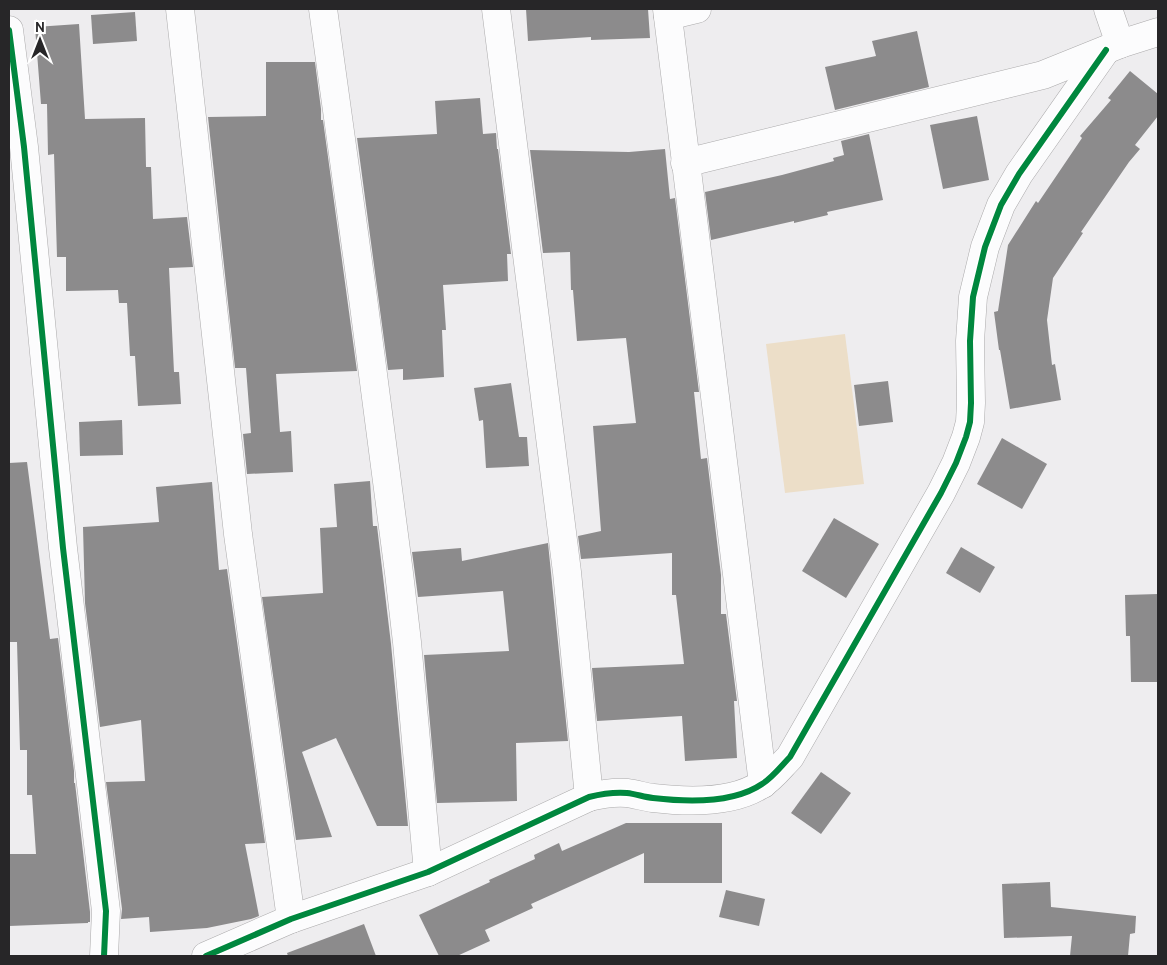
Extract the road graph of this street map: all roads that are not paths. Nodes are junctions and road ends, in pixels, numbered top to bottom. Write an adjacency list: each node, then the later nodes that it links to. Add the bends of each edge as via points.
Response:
1 (180, 9): 14 (street, via 238,534)
2 (323, 9): 13 (street, via 400,581)
3 (496, 9): 12 (street, via 567,572)
4 (697, 9): 6 (street)
5 (1108, 9): 9 (street)
6 (667, 12): 10 (street)
7 (9, 30): 15 (street, via 24,147 63,548 106,911)
8 (1158, 32): 9 (street)
9 (1113, 47): 10 (street, via 1043,75); 11 (street, via 1019,174 1001,205 984,247 973,297 970,422 942,493 790,757)
10 (686, 163): 11 (street)
11 (763, 784): 12 (street, via 748,792 720,799 692,801 627,793)
12 (588, 797): 13 (street)
13 (428, 872): 14 (street)
14 (291, 919): 16 (street)
15 (104, 956)
16 (206, 956)

